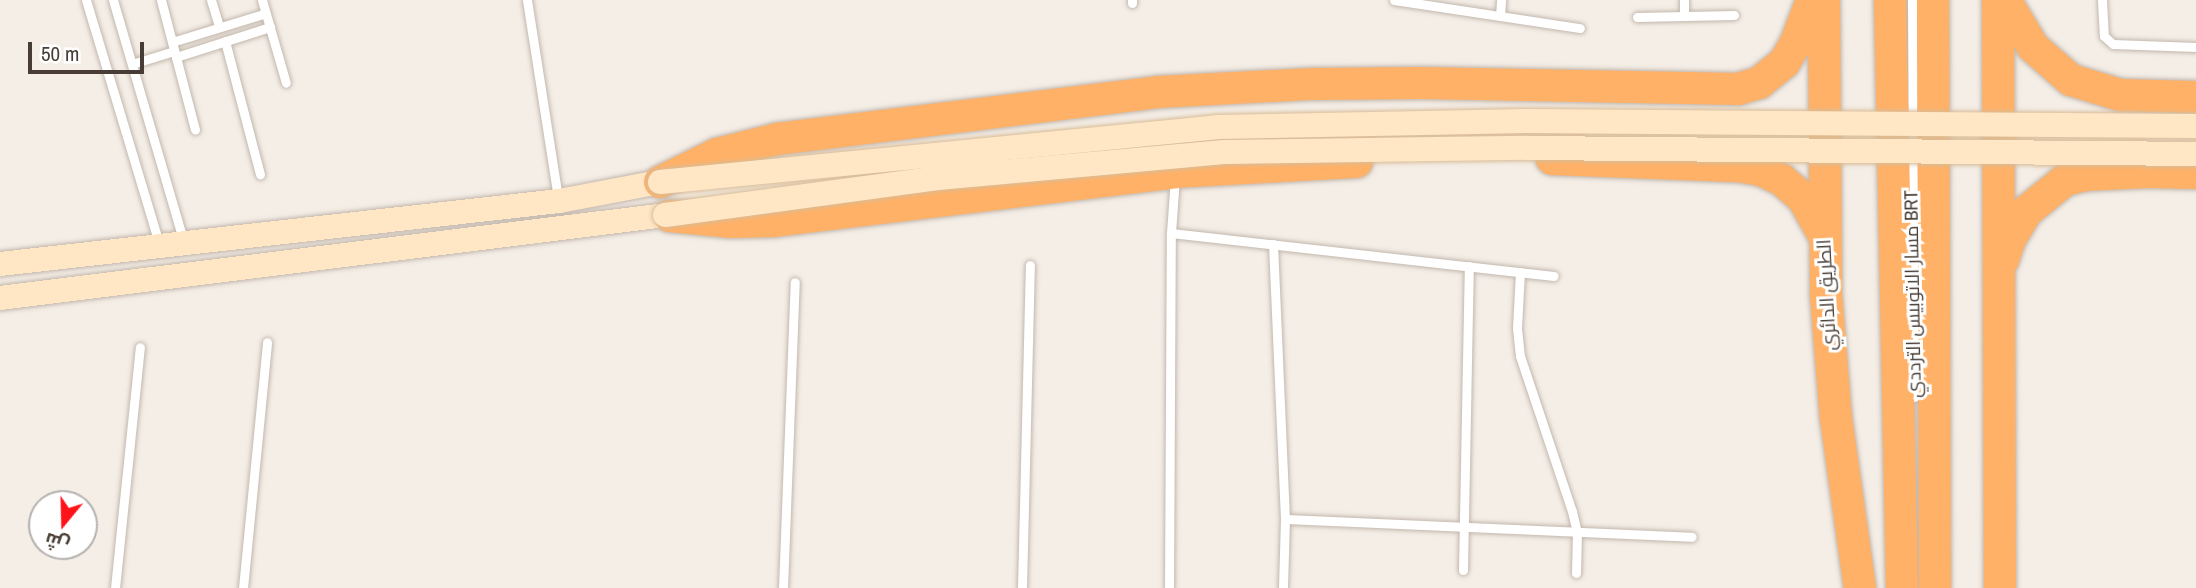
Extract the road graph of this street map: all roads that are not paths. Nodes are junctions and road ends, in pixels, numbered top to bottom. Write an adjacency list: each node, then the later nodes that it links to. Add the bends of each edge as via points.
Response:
1 (86, 0): 47 (lane)
2 (113, 0): 29 (lane)
3 (161, 0): 28 (lane)
4 (211, 0): 23 (lane)
5 (262, 0): 18 (lane)
6 (527, 0): 43 (lane)
7 (1394, 0): 20 (lane)
8 (1501, 0): 20 (lane)
9 (1684, 0): 21 (lane)
10 (1812, 0): 31 (highway, via 1790,55 1768,78 1738,89)
11 (1824, 0): 46 (highway, الطريق الدائري)
12 (1890, 0): 73 (highway)
13 (1912, 0): 59 (lane, مسار الاتوبيس الترددي BRT)
14 (1933, 0): 74 (highway)
15 (1998, 0): 54 (highway)
16 (2005, 0): 32 (highway, via 2033,47 2057,70 2103,92)
17 (2102, 0): 27 (lane, via 2104,36 2113,44)
18 (266, 13): 23 (lane); 24 (lane)
19 (1734, 15): 21 (lane)
20 (1500, 16): 25 (lane)
21 (1685, 16): 22 (lane)
22 (1637, 17)
23 (219, 27): 28 (lane)
24 (270, 27): 26 (lane); 30 (lane)
25 (1580, 29)
26 (225, 41): 28 (lane); 41 (lane)
27 (2196, 47)
28 (174, 50): 29 (lane); 35 (lane)
29 (132, 64): 47 (lane)
30 (286, 83)
31 (1689, 89): 37 (highway, via 1703,102 1712,130 1707,149); 42 (highway, via 1422,83 1158,92 777,139 717,154)
32 (2148, 96): 33 (highway); 39 (highway, via 2135,113 2130,134 2132,148)
33 (2196, 97)
34 (2196, 126): 42 (main road, bridge, via 1526,121 1219,127)
35 (195, 130)
36 (2196, 155): 44 (main road, bridge, via 1528,148 1224,152 938,178)
37 (1695, 164): 38 (highway, via 1516,159 1328,162); 46 (highway, via 1750,167 1782,180 1803,198)
38 (1176, 172): 44 (highway, via 785,220 731,222); 45 (lane)
39 (2147, 172): 40 (highway); 54 (highway, via 2085,175 2051,189 2018,224)
40 (2196, 173)
41 (260, 174)
42 (660, 182): 43 (main road)
43 (559, 201): 47 (main road)
44 (665, 215): 56 (main road)
45 (1171, 233): 48 (lane); 70 (lane)
46 (1823, 234): 72 (highway, الطريق الدائري, via 1836,418)
47 (171, 244): 49 (main road)
48 (1273, 244): 51 (lane); 60 (lane)
49 (0, 264)
50 (1030, 265): 69 (lane)
51 (1469, 266): 52 (lane); 61 (lane)
52 (1520, 272): 53 (lane); 62 (lane, via 1517,328 1523,370 1553,446)
53 (1554, 276)
54 (1998, 278): 75 (highway)
55 (795, 282): 68 (lane)
56 (0, 298)
57 (267, 342): 67 (lane)
58 (141, 347): 66 (lane)
59 (1914, 407)
60 (1285, 519): 61 (lane); 71 (lane)
61 (1464, 527): 62 (lane); 64 (lane)
62 (1577, 532): 63 (lane); 65 (lane)
63 (1692, 537)
64 (1463, 570)
65 (1576, 573)
66 (115, 588)
67 (243, 588)
68 (783, 588)
69 (1022, 588)
70 (1169, 588)
71 (1283, 588)
72 (1860, 588)
73 (1902, 588)
74 (1935, 588)
75 (2000, 588)

